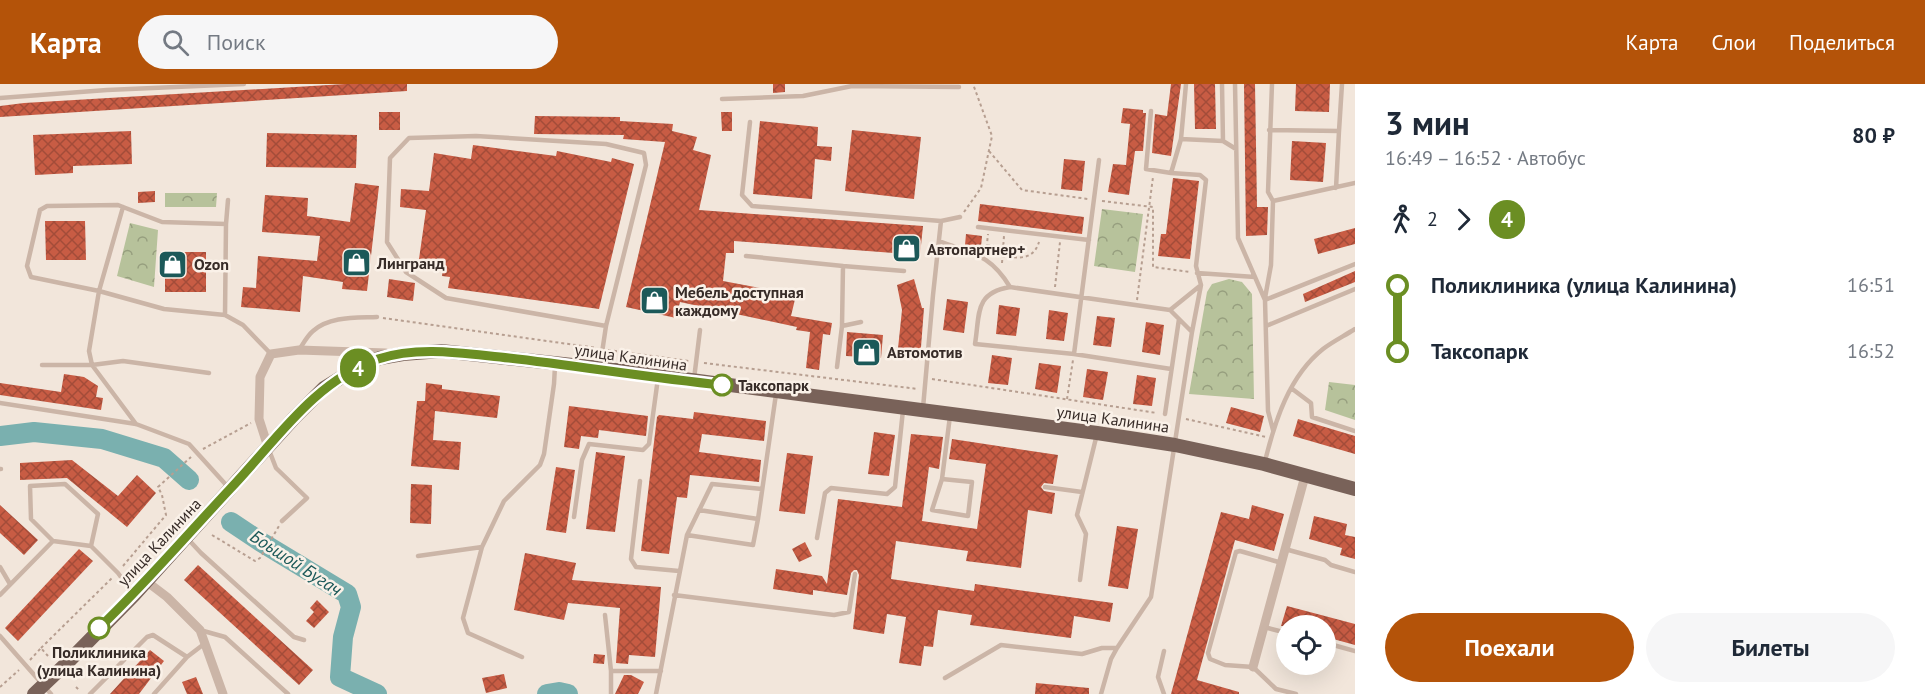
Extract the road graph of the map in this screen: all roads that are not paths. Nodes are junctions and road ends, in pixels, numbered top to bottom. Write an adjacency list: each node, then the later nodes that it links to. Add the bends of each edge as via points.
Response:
1 (244, 84): 9 (lane)
2 (1186, 84): 15 (lane)
3 (1222, 84): 16 (lane)
4 (1235, 84): 17 (lane)
5 (1272, 84): 13 (lane)
6 (1342, 84): 14 (lane)
7 (852, 85): 8 (lane); 10 (lane, via 803,96)
8 (959, 87)
9 (0, 98)
10 (722, 99)
11 (1151, 111): 19 (lane, via 1146,169)
12 (750, 122): 26 (lane, via 742,195 752,206)
13 (1269, 130): 14 (lane); 23 (lane, via 1268,192)
14 (1339, 131): 21 (lane)
15 (1181, 139): 16 (lane); 19 (lane)
16 (1223, 141): 17 (lane)
17 (1236, 149): 36 (lane, via 1238,238)
18 (1099, 160): 29 (lane)
19 (1171, 173): 35 (lane, via 1200,175 1206,180)
20 (1355, 183): 21 (lane)
21 (1336, 188): 23 (lane)
22 (228, 200): 27 (lane)
23 (1273, 201): 42 (lane, via 1271,266)
24 (123, 207): 27 (lane, via 162,222); 40 (lane); 40 (lane, via 47,206 40,210 27,266 31,277)
25 (960, 217): 26 (lane)
26 (941, 221): 30 (lane)
27 (226, 224): 44 (lane)
28 (978, 227): 29 (lane)
29 (1089, 240): 41 (lane)
30 (939, 241): 38 (lane, via 986,258); 71 (lane)
31 (746, 256): 33 (lane)
32 (1355, 264): 42 (lane)
33 (843, 266): 34 (lane); 49 (lane)
34 (904, 271)
35 (1197, 273): 36 (lane); 37 (lane)
36 (1255, 277): 42 (lane)
37 (1201, 285): 43 (lane); 53 (lane)
38 (1010, 287): 41 (lane); 57 (lane, via 984,297 975,344)
39 (1355, 289): 50 (lane)
40 (99, 291): 44 (lane, via 164,309); 60 (lane, via 89,351)
41 (1082, 297): 43 (lane); 57 (lane)
42 (1265, 300): 50 (lane)
43 (1170, 310): 46 (lane)
44 (225, 315): 55 (lane, via 243,325)
45 (377, 317): 54 (lane, via 325,324 312,332)
46 (1179, 319): 53 (lane); 63 (lane)
47 (861, 322): 49 (lane)
48 (606, 326): 48 (lane, via 646,165 644,153 606,144 476,136 409,138 390,158 387,242 406,272 446,298); 62 (lane)
49 (842, 326): 61 (lane)
50 (1266, 327): 75 (lane, via 1268,411)
51 (1355, 329): 67 (lane, via 1322,350)
52 (700, 330): 66 (lane)
53 (1192, 332): 78 (lane)
54 (299, 350): 55 (street); 56 (street)
55 (271, 354): 79 (street, via 260,377 259,419)
56 (404, 354): 58 (main road, улица Калинина, via 441,351); 79 (main road, улица Калинина, via 380,358 324,388)
57 (1074, 354): 63 (lane)
58 (555, 363): 62 (main road, улица Калинина); 98 (lane, via 542,460 504,501)
59 (42, 365): 60 (lane)
60 (92, 365): 64 (lane, via 123,361); 74 (lane)
61 (837, 367)
62 (600, 369): 65 (main road, улица Калинина)
63 (1171, 369): 73 (lane)
64 (209, 373)
65 (658, 377): 66 (main road, улица Калинина); 90 (lane, via 650,444 643,450 589,444 582,460)
66 (694, 382): 68 (main road, улица Калинина)
67 (1291, 388): 75 (lane); 76 (lane, via 1311,403 1312,417)
68 (777, 391): 70 (main road, улица Калинина); 86 (lane)
69 (0, 403): 74 (lane)
70 (904, 407): 71 (main road, улица Калинина); 95 (lane, via 896,487 887,494 831,488 825,493)
71 (923, 410): 72 (main road, улица Калинина)
72 (951, 413): 77 (main road, улица Калинина); 82 (lane)
73 (1165, 414)
74 (136, 424): 85 (lane, via 189,444)
75 (1273, 430): 80 (lane)
76 (1355, 431)
77 (1097, 433): 78 (main road, улица Калинина); 88 (lane)
78 (1175, 445): 80 (main road, улица Калинина); 120 (lane, via 1151,597)
79 (268, 447): 85 (main road, улица Калинина); 92 (lane, via 276,468 307,498)
80 (1264, 464): 81 (main road, улица Калинина)
81 (1305, 476): 87 (main road, улица Калинина); 99 (street)
82 (942, 478): 82 (lane, via 972,482 968,516 932,510)
83 (640, 481): 103 (lane, via 632,559 636,567)
84 (1046, 487): 88 (lane)
85 (230, 489): 94 (main road, улица Калинина)
86 (762, 489): 89 (lane, via 712,484); 91 (lane)
87 (1355, 489)
88 (1082, 492): 106 (lane, via 1077,515 1086,534)
89 (699, 510): 91 (lane); 93 (lane)
90 (573, 517)
91 (758, 519): 93 (lane, via 753,545)
92 (282, 521)
93 (687, 535): 103 (lane)
94 (187, 537): 107 (main road, улица Калинина); 117 (lane, via 294,637)
95 (817, 538)
96 (54, 541): 97 (lane); 97 (lane, via 31,519 30,486 65,484 98,514); 108 (lane)
97 (91, 546): 110 (lane)
98 (482, 547): 100 (lane); 124 (lane, via 463,618 468,633)
99 (1285, 549): 101 (street); 104 (lane)
100 (418, 556)
101 (1282, 563): 113 (street); 125 (lane, via 1236,552 1208,653 1210,659 1226,665)
102 (0, 567): 108 (lane)
103 (680, 571): 111 (lane)
104 (1355, 572)
105 (855, 574): 111 (lane, via 849,612 834,615)
106 (1080, 580)
107 (146, 581): 110 (main road, улица Калинина); 114 (street)
108 (10, 584): 109 (lane)
109 (0, 595)
110 (134, 595): 129 (main road, улица Калинина)
111 (674, 595): 127 (lane)
112 (605, 615): 126 (lane)
113 (1264, 627): 115 (lane); 125 (street)
114 (200, 630): 118 (street); 133 (lane, via 225,637)
115 (1276, 630)
116 (0, 636): 129 (lane)
117 (304, 640)
118 (204, 643): 123 (lane); 132 (street)
119 (1336, 646): 122 (lane)
120 (1117, 648): 128 (lane, via 1082,654 1001,645); 136 (lane)
121 (1164, 651): 137 (lane, via 1158,677)
122 (1355, 651)
123 (187, 657): 130 (lane, via 158,637 147,637); 131 (lane)
124 (522, 657)
125 (1254, 667): 138 (lane, via 1276,689)
126 (611, 670): 127 (lane); 134 (lane)
127 (661, 672): 135 (lane)
128 (945, 678)
129 (43, 691)
130 (90, 694)
131 (154, 694)
132 (223, 694)
133 (288, 694)
134 (611, 694)
135 (656, 694)
136 (1101, 694)
137 (1164, 694)
138 (1296, 694)

